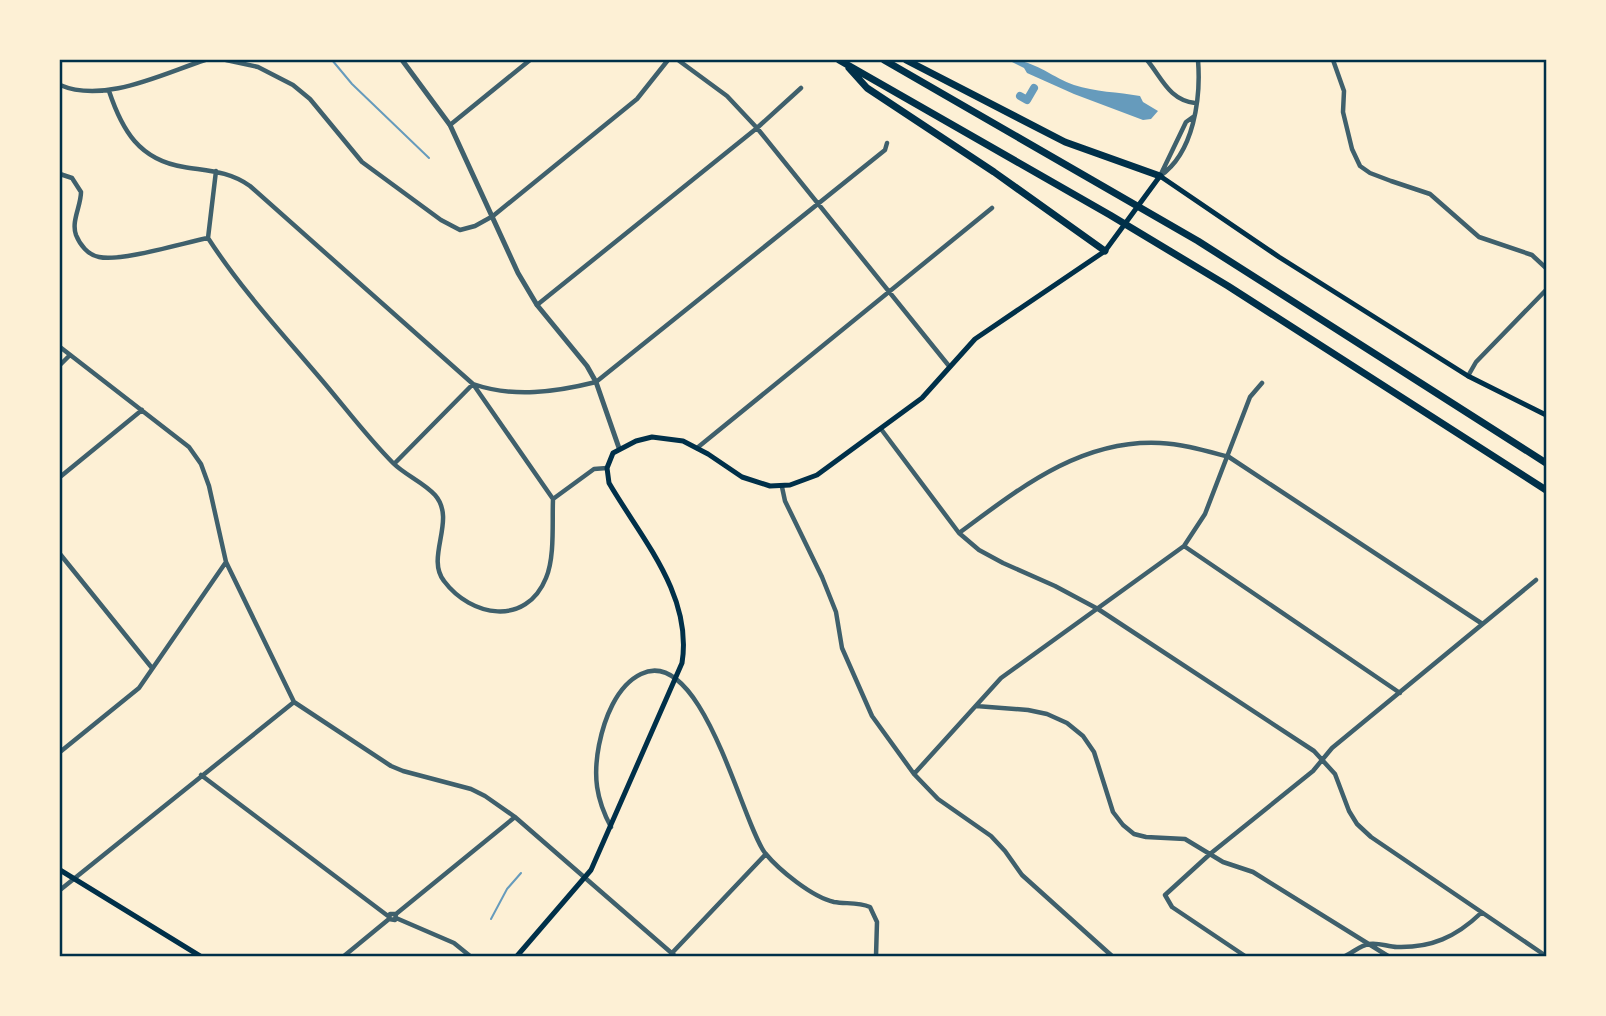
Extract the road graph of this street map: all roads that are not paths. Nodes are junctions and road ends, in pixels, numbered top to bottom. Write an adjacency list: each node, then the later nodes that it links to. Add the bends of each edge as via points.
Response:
1 (205, 60): 15 (street)
2 (226, 60): 25 (street, via 258,67 293,85 362,162 441,220 460,230)
3 (402, 60): 17 (street)
4 (530, 60): 17 (street)
5 (668, 60): 25 (street, via 637,99)
6 (678, 60): 18 (street, via 727,96)
7 (884, 60): 46 (highway, via 1125,197)
8 (906, 60): 22 (highway, via 1065,142)
9 (1147, 60): 16 (street, via 1174,96)
10 (1198, 60): 16 (street)
11 (1333, 60): 28 (street, via 1344,91 1343,112 1352,149 1360,166 1430,194 1479,237 1520,249)
12 (841, 61): 27 (highway, via 867,88); 51 (highway, via 1142,234)
13 (60, 85): 15 (street)
14 (801, 88): 18 (street)
15 (108, 92): 20 (street, via 119,120 137,145 165,162)
16 (1195, 103): 22 (street, via 1193,117 1186,122)
17 (450, 125): 25 (street)
18 (757, 128): 23 (street); 31 (street)
19 (887, 143): 23 (street, via 885,150)
20 (216, 171): 26 (street); 39 (street, via 240,179 261,194)
21 (60, 174): 26 (street, via 72,178 81,192 76,235 96,257 121,257)
22 (1160, 176): 27 (main road); 36 (main road)
23 (818, 204): 30 (street); 37 (street)
24 (992, 208): 30 (street)
25 (493, 216): 31 (street)
26 (208, 238): 47 (street, via 249,298)
27 (1105, 251): 35 (main road, via 975,340)
28 (1546, 268)
29 (1546, 290): 36 (street)
30 (890, 293): 35 (street); 44 (street)
31 (537, 305): 37 (street)
32 (60, 347): 33 (street)
33 (70, 355): 34 (street); 40 (street)
34 (60, 365)
35 (949, 366): 42 (main road, via 929,391)
36 (1468, 376): 41 (main road)
37 (596, 382): 39 (street, via 541,392 497,391); 43 (street)
38 (1262, 383): 45 (street, via 1250,397)
39 (473, 384): 47 (street); 52 (street)
40 (142, 410): 49 (street); 56 (street, via 189,447 201,464)
41 (1546, 415)
42 (881, 429): 50 (main road, via 817,475); 53 (street)
43 (619, 448): 44 (main road, via 652,437); 48 (main road)
44 (697, 448): 50 (main road, via 742,477)
45 (1228, 457): 53 (street, via 1161,443 1097,451 1046,472); 54 (street, via 1205,514); 59 (street)
46 (1546, 463)
47 (394, 464): 52 (street, via 439,499 442,579 465,599 498,613 527,604 541,588 549,567)
48 (607, 468): 52 (street, via 594,469); 61 (main road, via 609,483 661,568 680,614 684,648)
49 (60, 477)
50 (782, 487): 68 (street, via 836,612 842,648 872,716)
51 (1546, 490)
52 (553, 499)
53 (958, 533): 58 (street, via 1003,564)
54 (1184, 546): 58 (street); 62 (street)
55 (60, 554): 60 (street)
56 (226, 562): 60 (street); 63 (street)
57 (1536, 579): 59 (street)
58 (1098, 609): 64 (street, via 1001,678); 66 (street)
59 (1481, 624): 62 (street)
60 (152, 668): 65 (street, via 139,688)
61 (675, 678): 70 (main road); 70 (street, via 657,672 640,674 612,705 599,741 594,779); 71 (street, via 714,734)
62 (1400, 693): 66 (street)
63 (294, 702): 67 (street); 69 (street, via 391,766 471,789)
64 (975, 706): 68 (street); 72 (street, via 1028,710 1067,723 1094,751 1113,812 1123,825 1146,838 1185,839)
65 (60, 752)
66 (1322, 759): 72 (street); 77 (street, via 1335,775 1357,824)
67 (201, 775): 74 (street); 79 (street)
68 (914, 775): 88 (street, via 938,799 991,836 1022,875)
69 (515, 817): 75 (street); 78 (street)
70 (611, 828): 75 (main road)
71 (766, 854): 81 (street); 87 (street, via 817,895 870,907 877,922)
72 (1210, 854): 80 (street, via 1253,872); 89 (street, via 1165,895 1172,907)
73 (60, 870): 74 (main road)
74 (73, 879): 76 (street); 83 (main road)
75 (585, 879): 81 (street); 86 (main road)
76 (60, 890)
77 (1481, 913): 80 (street, via 1449,938 1432,944); 82 (street)
78 (396, 916): 79 (street, via 394,921); 85 (street, via 454,943)
79 (389, 917): 84 (street)
80 (1368, 944): 90 (street); 91 (street)
81 (673, 955)
82 (1546, 956)
83 (200, 957)
84 (344, 957)
85 (470, 957)
86 (517, 957)
87 (876, 957)
88 (1112, 957)
89 (1245, 957)
90 (1345, 957)
91 (1388, 957)

